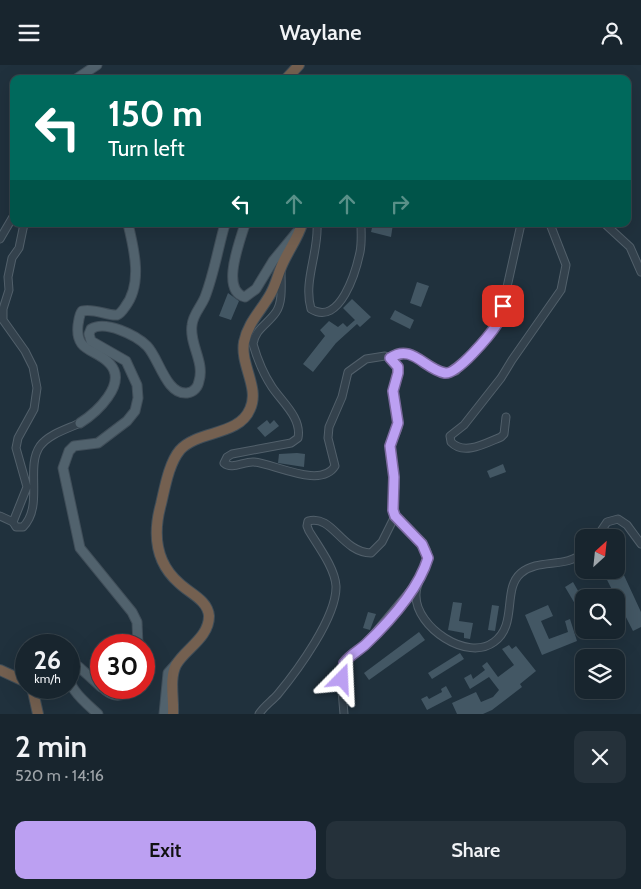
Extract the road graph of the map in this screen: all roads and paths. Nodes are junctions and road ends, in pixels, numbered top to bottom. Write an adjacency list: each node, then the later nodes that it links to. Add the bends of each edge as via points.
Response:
1 (97, 65): 3 (main road)
2 (299, 65): 4 (highway)
3 (82, 75)
4 (290, 75)
5 (10, 222): 17 (street)
6 (23, 227): 25 (street, via 12,258 3,319 33,367 37,388 34,409 16,448 27,487)
7 (128, 227): 22 (main road, via 135,267 130,300 120,314 92,310 80,313 77,334 80,343 108,362 115,375 105,401)
8 (224, 227): 30 (main road, via 205,297 192,325 200,379 191,393 176,390 142,341 110,327 91,329 89,334 91,341 126,361 137,385 138,398 126,421 98,443 74,446 63,469 80,548 132,612)
9 (244, 227): 10 (main road, via 232,285 245,297 256,289)
10 (300, 227)
11 (301, 227): 18 (highway)
12 (317, 227): 13 (street, via 318,242 309,287 311,309 320,312 337,306 347,291 360,253)
13 (361, 227)
14 (520, 227): 20 (street, via 501,314 491,332 456,371 444,373 410,353 397,353)
15 (551, 227): 21 (street, via 566,265 561,290 501,379 464,425 450,436 451,442 467,449 501,437)
16 (608, 227): 19 (street, via 630,247)
17 (0, 239)
18 (282, 267): 20 (street, via 279,306 256,334 253,344 272,387 296,422 298,438 291,443 232,454 224,459 227,465 252,461 291,472 327,475 335,466 328,438 329,427 348,372 374,356); 31 (highway, via 246,333 244,355 252,387 250,409 237,423 196,439 181,449 160,504 155,534 159,554 178,583 206,606 209,617 201,637)
19 (641, 272)
20 (390, 358): 24 (street, via 398,367 393,391 398,423 390,446)
21 (506, 417)
22 (80, 423): 25 (street, via 48,438 40,446 36,455 29,521 23,527 16,527)
23 (0, 516): 25 (street)
24 (395, 516): 29 (street, via 426,551 428,558); 40 (street, via 382,542 371,553 347,545 322,521 308,521 309,531 334,580 333,601 327,619 306,653 287,682)
25 (13, 522)
26 (603, 529): 27 (street, via 608,522 618,519 627,525)
27 (641, 544)
28 (575, 557): 29 (street, via 565,562 534,565 521,573 513,586 502,634 495,641 476,648 452,641 427,623 416,605)
29 (417, 584): 41 (street, via 365,645 344,663)
30 (137, 634)
31 (176, 664): 38 (main road, via 168,673); 39 (highway, via 172,682)
32 (0, 670): 33 (highway)
33 (15, 676)
34 (90, 677): 37 (main road, via 78,667 71,667 69,671 71,684)
35 (35, 699): 36 (highway)
36 (38, 714)
37 (98, 714)
38 (164, 714)
39 (173, 714)
40 (259, 714)
41 (344, 714)

